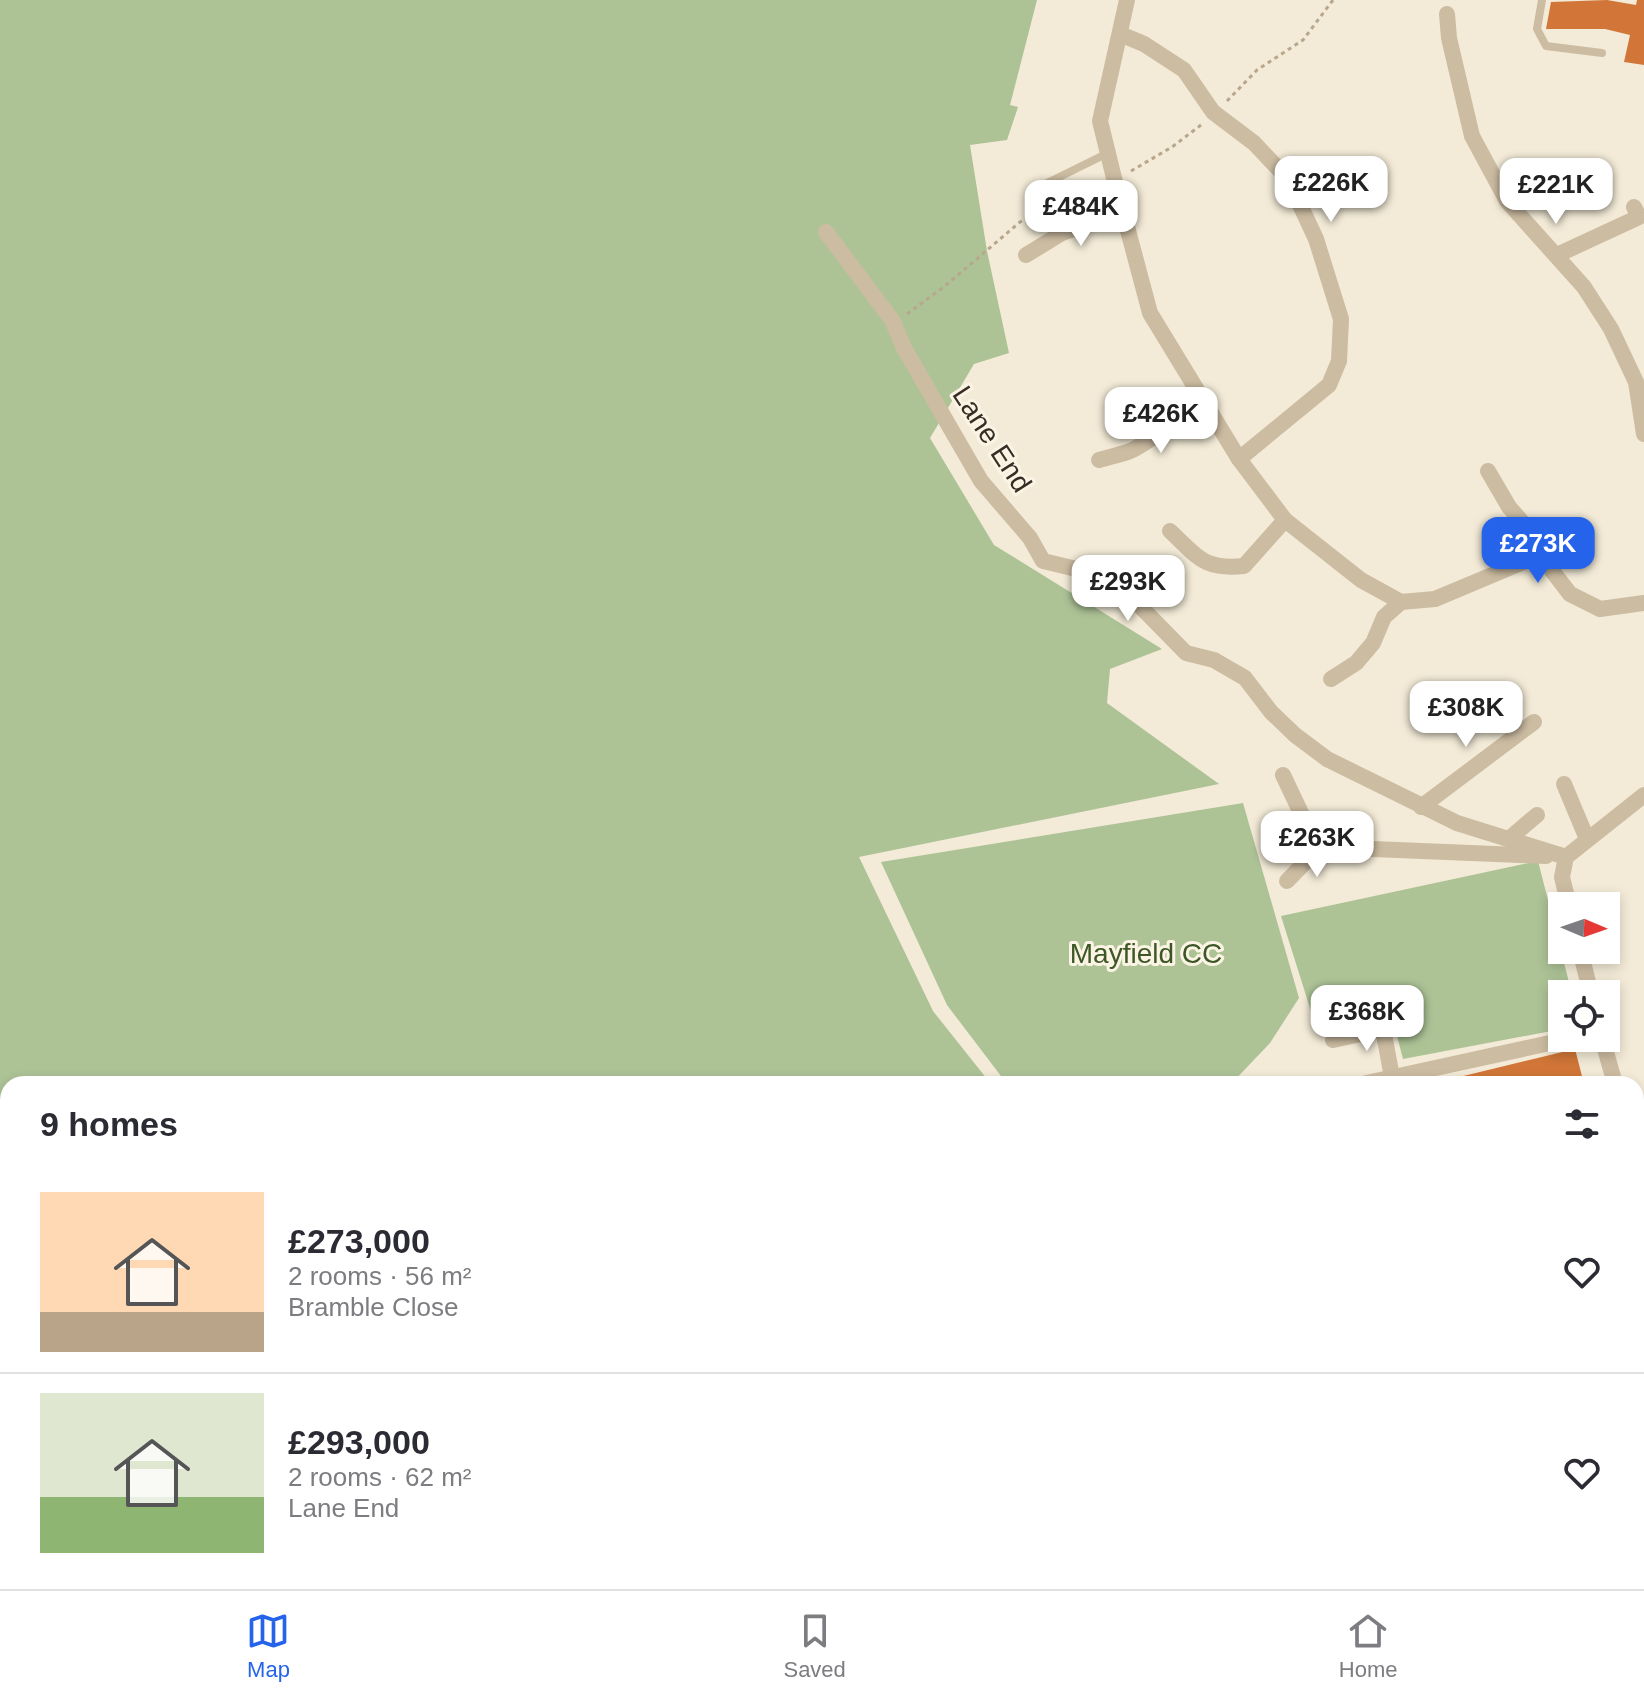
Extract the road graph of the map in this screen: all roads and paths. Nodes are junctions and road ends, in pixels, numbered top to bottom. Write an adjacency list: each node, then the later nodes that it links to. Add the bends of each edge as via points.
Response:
1 (1127, 0): 5 (street)
2 (1333, 0): 7 (path, via 1303,40 1257,70)
3 (1542, 0): 6 (lane, via 1537,29 1546,46)
4 (1447, 14): 15 (street, via 1472,136 1507,201)
5 (1120, 34): 7 (street, via 1184,70); 8 (street, via 1100,121)
6 (1602, 53)
7 (1213, 112): 9 (path, via 1172,147); 20 (street, via 1254,143 1288,179 1316,239 1341,319 1339,361 1329,385)
8 (1108, 153): 9 (street); 10 (lane)
9 (1114, 178): 12 (street); 16 (path, via 1020,222 895,323)
10 (1039, 187)
11 (1634, 207): 15 (street, via 1639,217)
12 (1123, 212): 14 (street, via 1062,233); 18 (street, via 1150,313)
13 (826, 232): 16 (street, Lane End)
14 (1026, 255)
15 (1557, 255): 17 (street, via 1584,287)
16 (892, 320): 33 (street, Lane End, via 981,481 1043,561 1089,572 1133,599 1186,653 1214,660 1245,678 1271,712 1327,759)
17 (1640, 380): 19 (street)
18 (1204, 403): 20 (street); 21 (street, via 1131,450)
19 (1644, 434)
20 (1239, 459): 23 (street)
21 (1099, 460)
22 (1488, 471): 25 (street, via 1530,531)
23 (1285, 520): 24 (street, via 1244,566 1204,563); 26 (street, via 1361,580)
24 (1170, 531)
25 (1540, 555): 26 (street, via 1435,599); 27 (street, via 1570,594 1600,609)
26 (1401, 602): 28 (street, via 1384,617 1373,643 1356,663)
27 (1644, 603)
28 (1331, 679)
29 (1534, 722): 33 (street)
30 (1283, 775): 37 (street)
31 (1564, 784): 36 (street)
32 (1644, 795): 36 (street)
33 (1421, 807): 35 (street, Lane End)
34 (1537, 815): 35 (street)
35 (1510, 838): 38 (street, Lane End)
36 (1587, 839): 38 (street)
37 (1318, 849): 38 (street); 39 (street)
38 (1566, 857): 40 (street)
39 (1287, 881)
40 (1566, 892)
41 (1333, 1040): 44 (street, via 1383,1029)
42 (1548, 1043): 45 (street)
43 (1606, 1052): 46 (street)
44 (1392, 1076)
45 (1397, 1076)
46 (1613, 1076)

